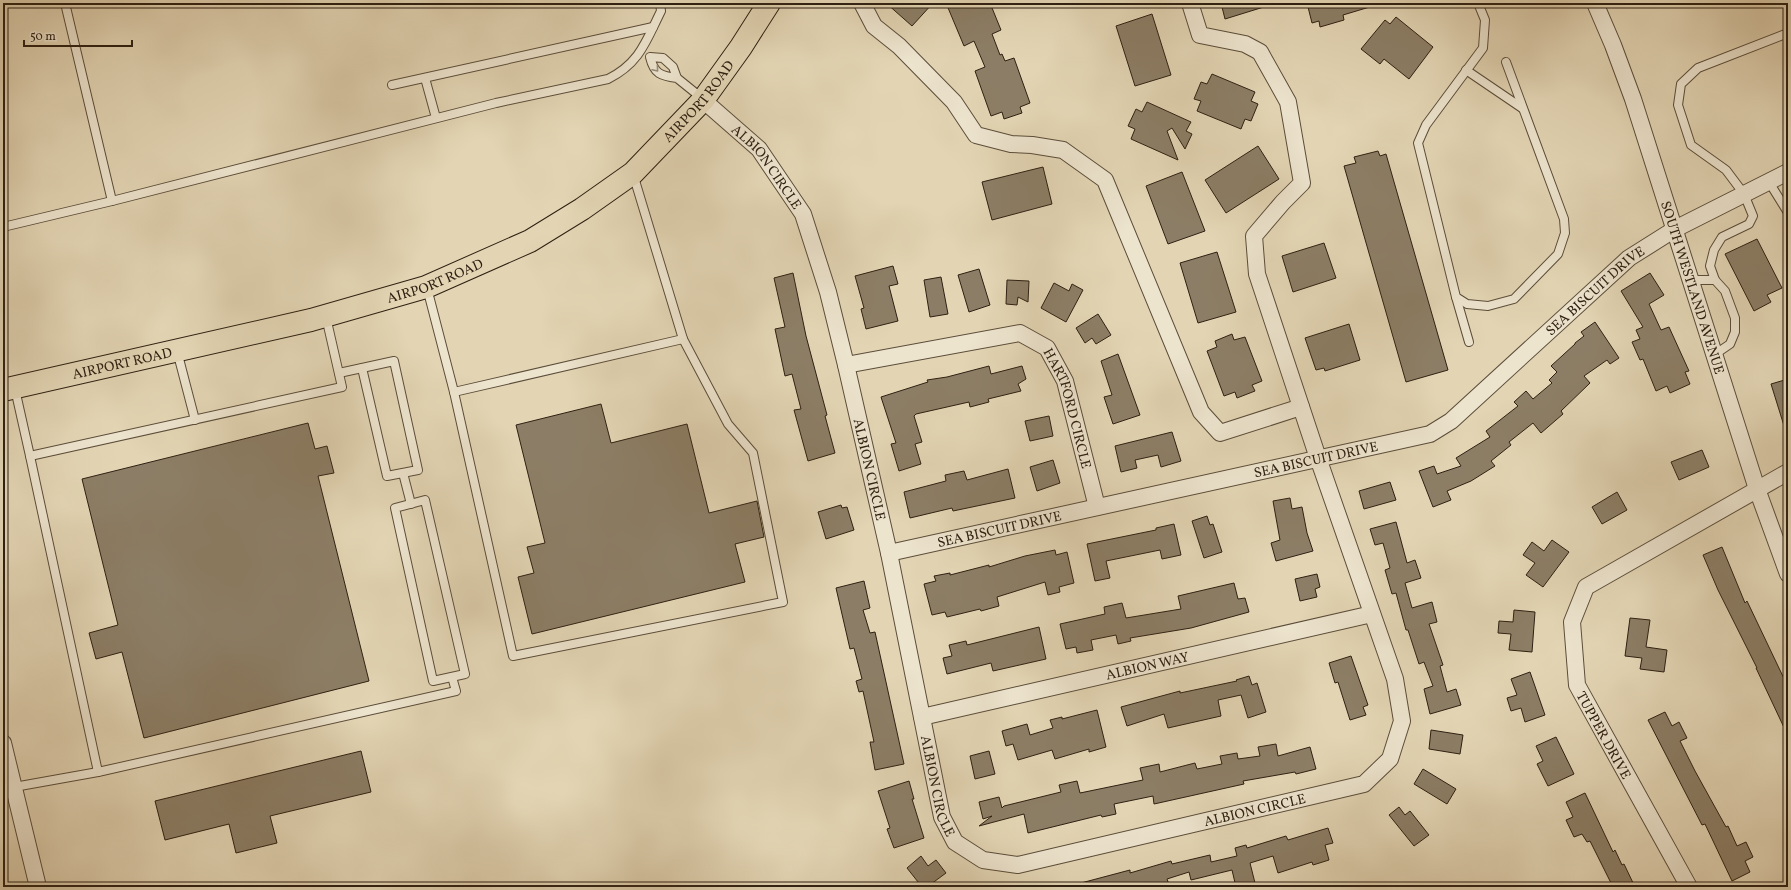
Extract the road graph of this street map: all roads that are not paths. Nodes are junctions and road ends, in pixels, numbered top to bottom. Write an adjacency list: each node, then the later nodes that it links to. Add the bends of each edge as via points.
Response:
1 (65, 3): 24 (lane)
2 (660, 3): 8 (lane, via 661,11)
3 (769, 3): 17 (highway, AIRPORT ROAD)
4 (862, 3): 42 (street, via 874,26 899,46 954,102 976,135 1011,144 1063,150 1104,180 1201,412 1220,433)
5 (1190, 3): 42 (street, ALBION CIRCLE, via 1200,35 1245,44 1260,52 1288,102 1302,183 1254,236 1257,274)
6 (1478, 3): 13 (lane, via 1484,20 1483,48)
7 (1595, 3): 27 (street, SOUTH WESTLAND AVENUE, via 1633,98)
8 (653, 27): 10 (lane); 14 (lane)
9 (1788, 34): 23 (lane, via 1698,68 1681,84 1678,105 1691,145 1726,170)
10 (641, 50): 11 (lane); 19 (lane, via 623,71 608,79)
11 (650, 57): 15 (lane, via 663,58 673,67); 15 (lane, one-way to 15, via 652,67 663,76)
12 (1506, 62): 18 (lane)
13 (1466, 70): 18 (lane); 31 (lane, via 1426,125 1418,143)
14 (425, 78): 16 (lane); 19 (lane)
15 (677, 78): 17 (lane)
16 (392, 85)
17 (704, 100): 21 (highway, AIRPORT ROAD); 37 (street, ALBION CIRCLE, via 759,149 803,214 828,292)
18 (1522, 108): 31 (lane, via 1564,219 1565,233 1558,254 1514,299 1488,306 1467,304)
19 (436, 118): 24 (lane)
20 (1788, 172): 22 (street, SEA BISCUIT DRIVE)
21 (633, 173): 30 (highway, AIRPORT ROAD, via 530,241); 33 (lane)
22 (1769, 182): 23 (street, SEA BISCUIT DRIVE); 25 (lane)
23 (1744, 194): 27 (street, SEA BISCUIT DRIVE); 29 (lane, via 1753,216 1749,224 1722,237 1714,250 1710,266)
24 (112, 201): 26 (lane)
25 (1788, 211)
26 (3, 227)
27 (1675, 229): 28 (street, SOUTH WESTLAND AVENUE); 45 (street, SEA BISCUIT DRIVE, via 1629,258 1451,421 1430,434)
28 (1691, 280): 29 (lane); 36 (street, SOUTH WESTLAND AVENUE)
29 (1715, 280): 36 (lane, via 1725,291 1735,318 1735,332 1730,344)
30 (426, 287): 32 (highway, AIRPORT ROAD); 41 (lane)
31 (1456, 297): 34 (lane)
32 (325, 316): 35 (highway, AIRPORT ROAD); 39 (lane)
33 (683, 339): 41 (lane); 41 (lane, via 728,424 753,453 783,602 513,656)
34 (1469, 342)
35 (177, 351): 40 (highway, AIRPORT ROAD); 43 (lane)
36 (1714, 355): 48 (street, SOUTH WESTLAND AVENUE)
37 (846, 365): 50 (street, HARTFORD CIRCLE, via 1020,333 1047,348 1065,381); 51 (street, ALBION CIRCLE)
38 (362, 368): 39 (lane); 47 (lane, via 387,476); 47 (lane, via 394,361 418,470)
39 (339, 373): 43 (lane, via 342,387)
40 (9, 388): 44 (lane)
41 (454, 392)
42 (1301, 407): 45 (street, ALBION CIRCLE)
43 (195, 420): 44 (lane)
44 (30, 456): 57 (lane)
45 (1318, 458): 50 (street, SEA BISCUIT DRIVE); 53 (street, ALBION CIRCLE)
46 (1788, 472): 48 (street, TUPPER DRIVE)
47 (404, 473): 49 (lane)
48 (1757, 489): 52 (street, SOUTH WESTLAND AVENUE); 60 (street, TUPPER DRIVE, via 1586,587 1572,622 1577,685)
49 (411, 504): 54 (lane, via 425,500 465,674); 54 (lane, via 395,508 433,681)
50 (1097, 507): 51 (street, SEA BISCUIT DRIVE)
51 (889, 553): 55 (street, ALBION CIRCLE)
52 (1788, 574)
53 (1372, 614): 55 (street, ALBION WAY); 55 (street, ALBION CIRCLE, via 1395,679 1402,721 1390,759 1364,784 1018,865 983,860 955,842 942,817)
54 (452, 677): 57 (lane, via 456,691)
55 (922, 717)
56 (3, 743): 58 (street)
57 (98, 772): 58 (lane)
58 (8, 788): 59 (street)
59 (38, 887)
60 (1689, 887)

